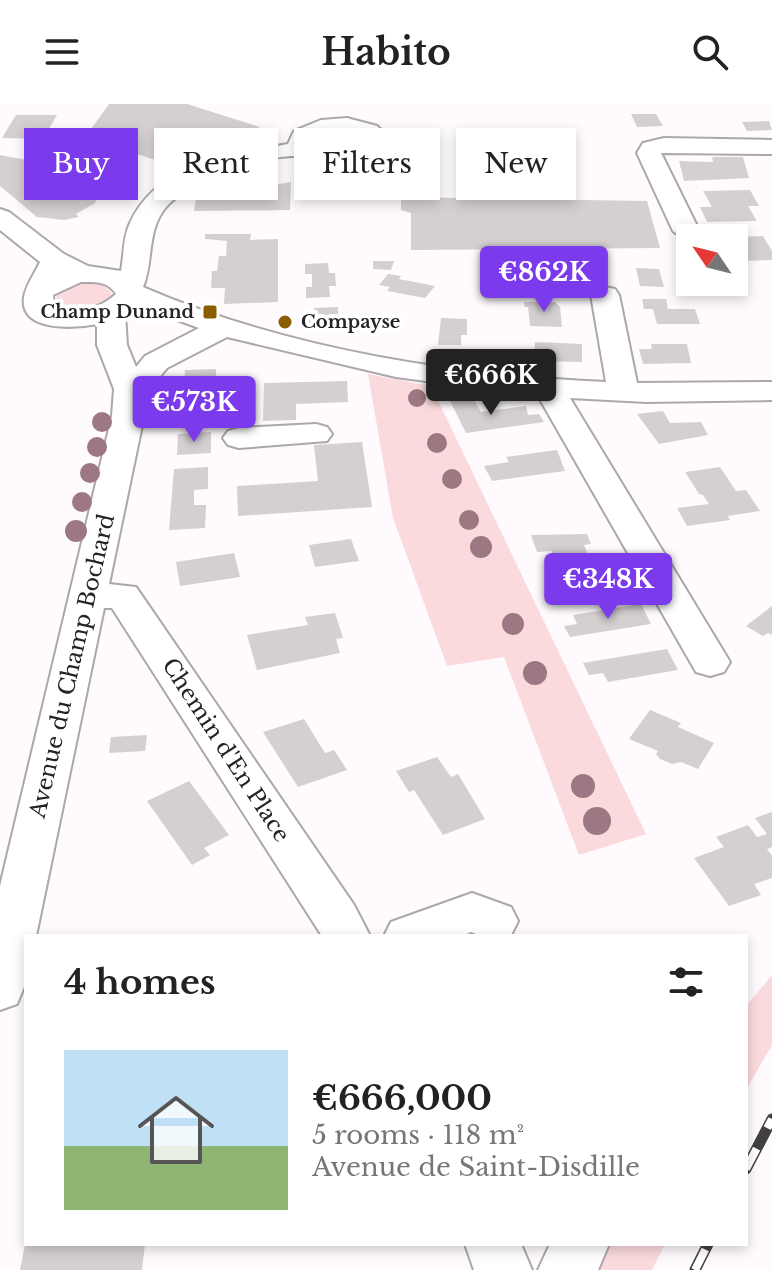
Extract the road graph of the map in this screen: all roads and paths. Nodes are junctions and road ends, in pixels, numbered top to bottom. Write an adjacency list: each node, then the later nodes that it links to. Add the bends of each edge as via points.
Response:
1 (772, 147): 3 (street, via 664,145)
2 (294, 149): 7 (street, via 229,155 201,173 154,191)
3 (651, 153): 4 (street); 6 (street)
4 (712, 159)
5 (0, 217): 8 (street)
6 (683, 224)
7 (135, 257): 9 (street); 12 (street, via 136,273)
8 (54, 260): 9 (street); 10 (street)
9 (88, 274): 10 (street, via 60,279); 12 (street, via 117,278)
10 (43, 289): 12 (street, via 39,307 62,318)
11 (605, 295): 16 (street)
12 (120, 310): 13 (street); 17 (street, Avenue du Champ Bochard)
13 (224, 327): 14 (street, via 391,367); 17 (street, via 156,362)
14 (548, 387): 16 (street); 21 (street)
15 (772, 391): 16 (street)
16 (623, 392)
17 (129, 395): 20 (street, Avenue du Champ Bochard)
18 (316, 434): 19 (street)
19 (239, 438)
20 (87, 596): 23 (street, Chemin d'En Place, via 123,596); 25 (street, Avenue du Champ Bochard)
21 (710, 662)
22 (494, 921): 24 (street, via 472,912)
23 (345, 934)
24 (413, 934)
25 (0, 989)
26 (494, 1246): 28 (street)
27 (580, 1246): 29 (street)
28 (503, 1270)
29 (567, 1270)

